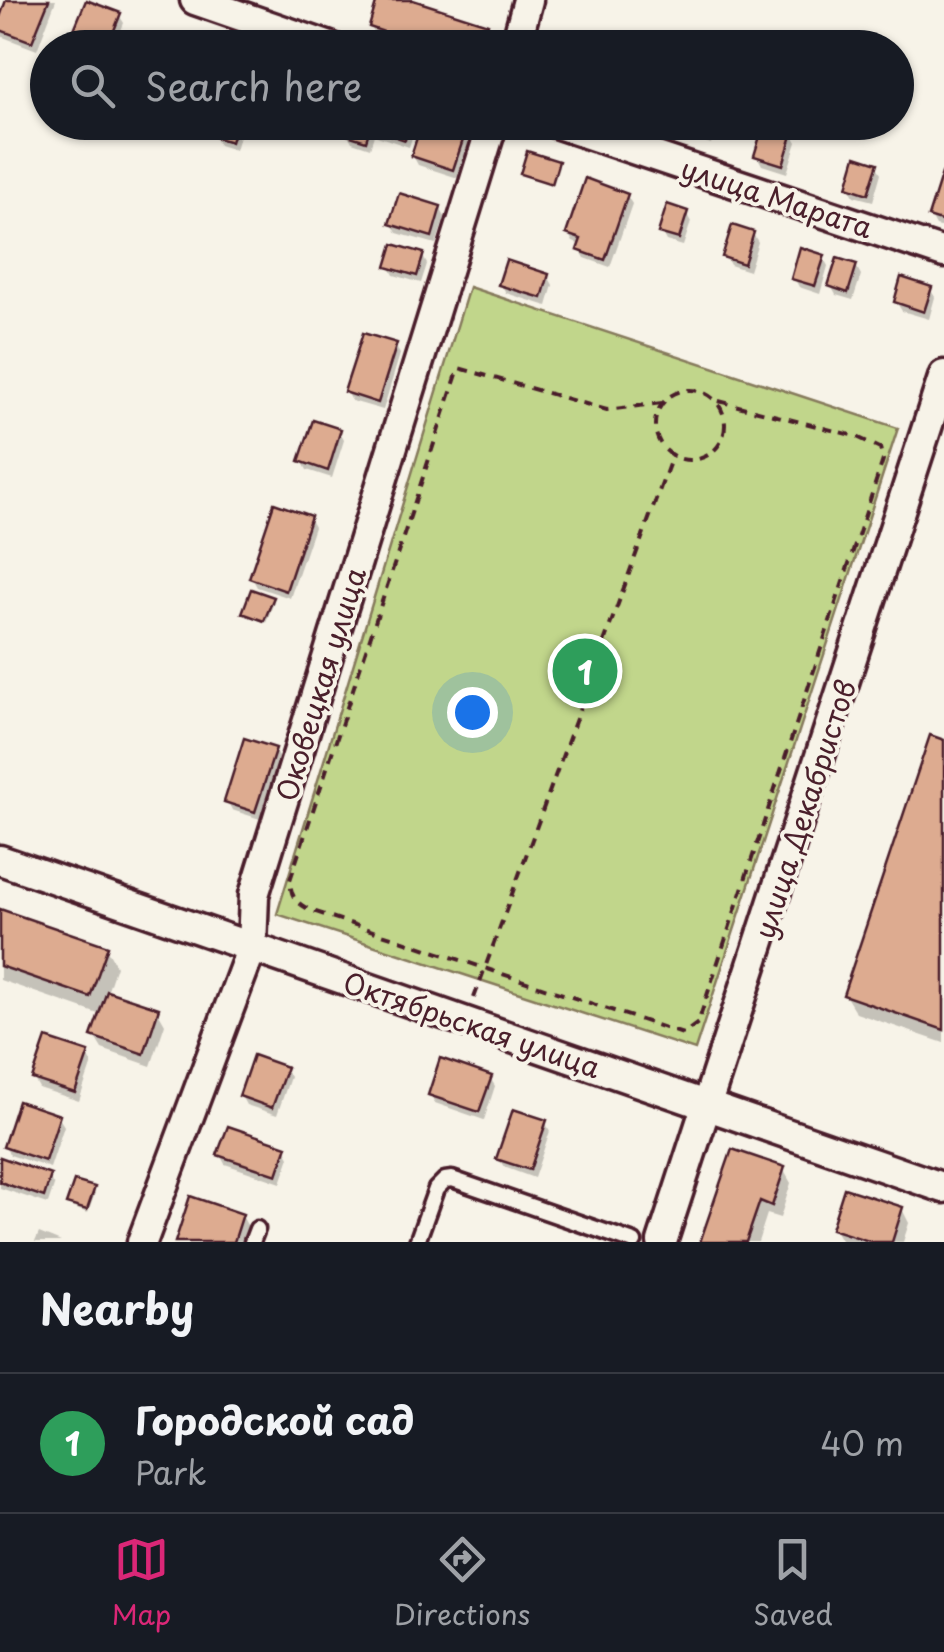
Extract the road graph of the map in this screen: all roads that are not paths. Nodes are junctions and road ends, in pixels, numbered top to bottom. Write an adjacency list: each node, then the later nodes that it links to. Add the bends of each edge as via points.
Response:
1 (196, 0): 3 (street)
2 (528, 0): 4 (street)
3 (282, 30)
4 (520, 30)
5 (487, 140): 10 (street, Оковецкая улица, via 254,895)
6 (606, 140): 7 (street, улица Марата)
7 (944, 252)
8 (944, 375): 11 (street, улица Декабристов)
9 (0, 860): 10 (street, Октябрьская улица)
10 (252, 948): 11 (street, Октябрьская улица); 13 (street, Оковецкая улица)
11 (709, 1106): 12 (street, Октябрьская улица); 16 (street, улица Декабристов)
12 (944, 1188)
13 (142, 1242)
14 (417, 1242): 15 (lane, via 436,1189 452,1179)
15 (634, 1242)
16 (662, 1242)

